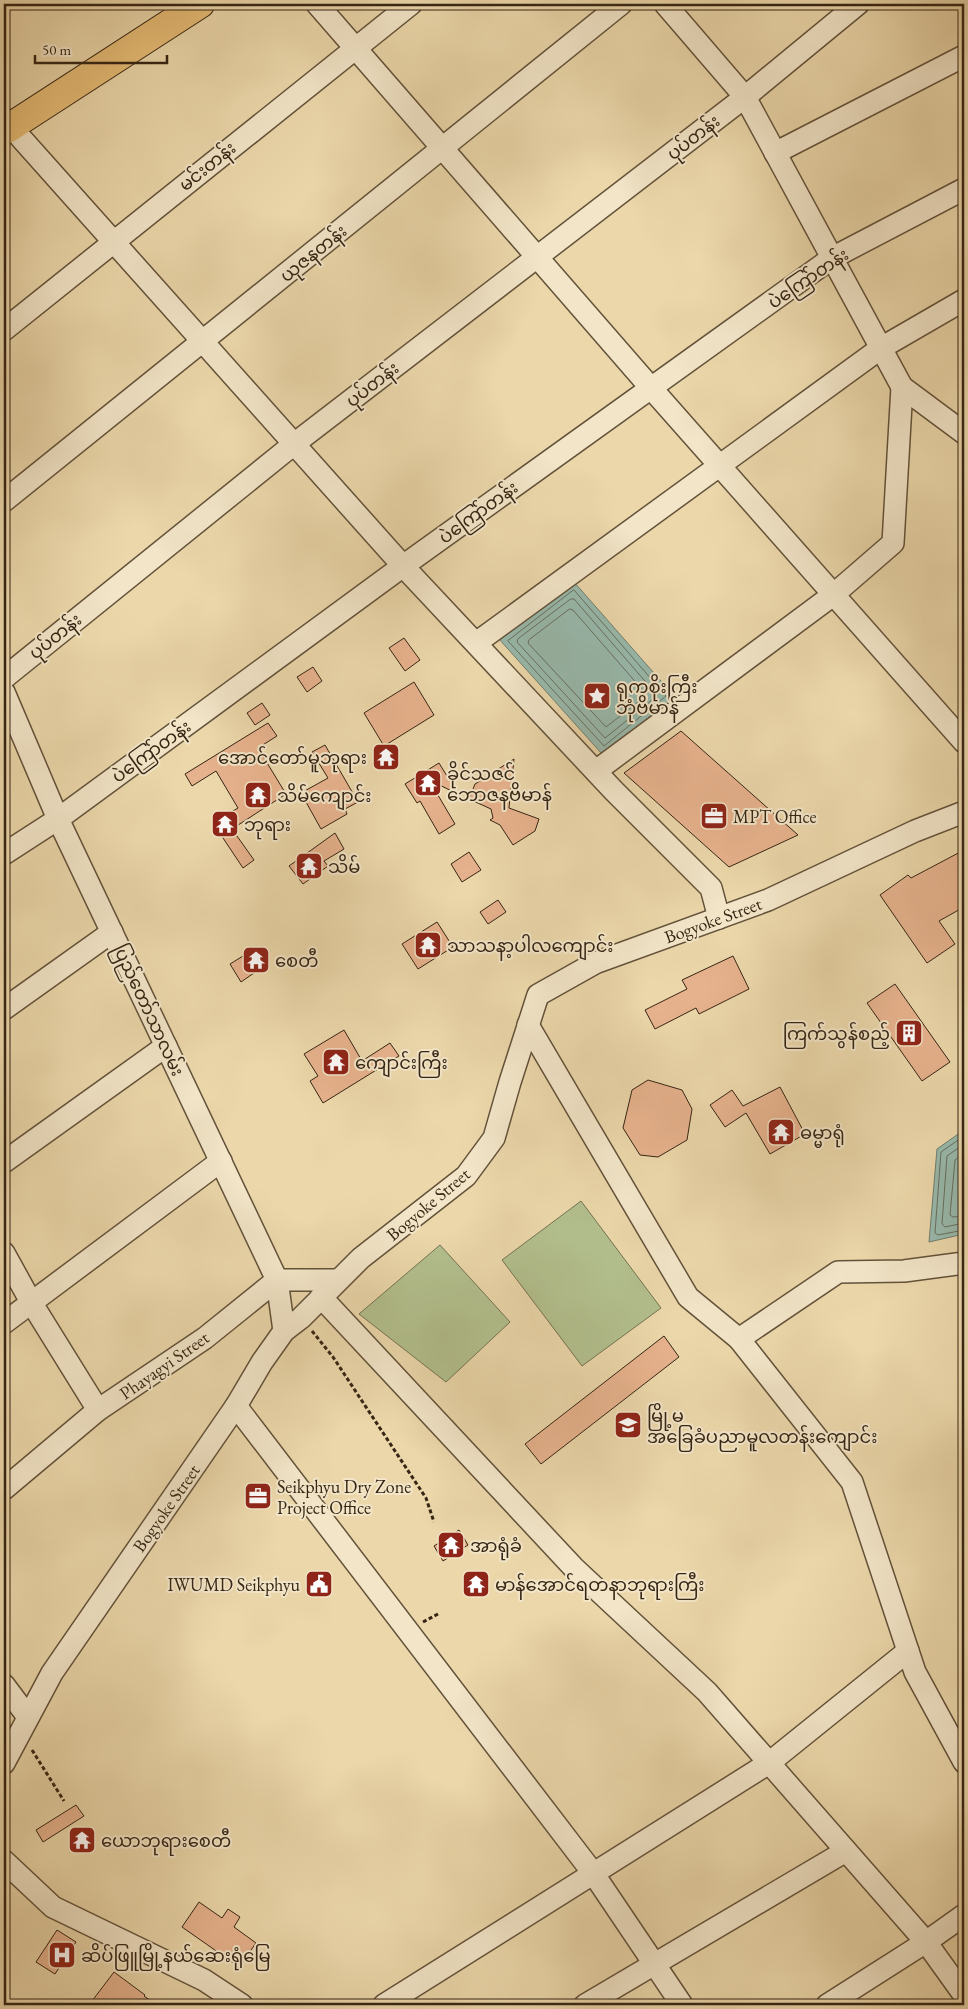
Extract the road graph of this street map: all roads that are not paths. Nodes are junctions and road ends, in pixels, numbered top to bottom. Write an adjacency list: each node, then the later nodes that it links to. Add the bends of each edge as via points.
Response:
1 (200, 4): 10 (main road)
2 (317, 4): 7 (street)
3 (411, 4): 7 (street, မင်းတန်း)
4 (621, 4): 11 (street, ယုဇနတန်း)
5 (665, 4): 9 (street)
6 (858, 4): 9 (street, ပုပ်တန်း)
7 (355, 48): 11 (street); 14 (street, မင်းတန်း)
8 (964, 56): 12 (street)
9 (745, 97): 12 (street); 15 (street, ပုပ်တန်း)
10 (6, 125): 14 (street)
11 (442, 148): 15 (street); 19 (street, ယုဇနတန်း)
12 (775, 153): 16 (street)
13 (964, 189): 16 (street, ပဲကြော်တန်း)
14 (112, 242): 18 (street, မင်းတန်း); 19 (street)
15 (538, 257): 22 (street); 24 (street, ပုပ်တန်း)
16 (832, 258): 20 (street); 22 (street, ပဲကြော်တန်း)
17 (964, 300): 20 (street)
18 (4, 330)
19 (202, 342): 24 (street); 26 (street, ယုဇနတန်း)
20 (881, 348): 21 (street); 25 (street)
21 (902, 387): 23 (street); 28 (street, via 893,543)
22 (651, 388): 25 (street); 27 (street, ပဲကြော်တန်း)
23 (959, 424)
24 (294, 444): 27 (street); 30 (street, ပုပ်တန်း)
25 (719, 466): 28 (street); 29 (street)
26 (4, 501)
27 (403, 566): 29 (street); 35 (street, ပဲကြော်တန်း)
28 (834, 595): 32 (street); 33 (street)
29 (476, 643): 33 (street)
30 (4, 678)
31 (4, 692): 35 (street, ပြည်တော်သာလမ်း)
32 (964, 742)
33 (596, 772): 37 (street, via 711,888)
34 (964, 812): 37 (street, Bogyoke Street, via 915,831 768,900)
35 (58, 819): 36 (street, ပဲကြော်တန်း); 38 (street, ပြည်တော်သာလမ်း)
36 (4, 854)
37 (718, 918): 40 (street, Bogyoke Street, via 596,963 538,995)
38 (112, 932): 39 (street); 41 (street, ပြည်တော်သာလမ်း)
39 (4, 1009)
40 (528, 1025): 47 (street, Bogyoke Street, via 494,1138 466,1176 361,1258); 52 (street, via 688,1297)
41 (166, 1046): 42 (street, ပြည်တော်သာလမ်း); 43 (street)
42 (221, 1161): 46 (street, ပြည်တော်သာလမ်း); 49 (street)
43 (4, 1162)
44 (4, 1253): 49 (street)
45 (964, 1263): 52 (street, via 904,1271 838,1272)
46 (277, 1280): 47 (street); 51 (street, ပြည်တော်သာလမ်း); 54 (street, Phayagyi Street, via 205,1338)
47 (338, 1280): 48 (street, Bogyoke Street)
48 (321, 1298): 51 (street, Bogyoke Street); 61 (street, via 574,1568 707,1692)
49 (31, 1302): 50 (street); 54 (street)
50 (4, 1323)
51 (284, 1331): 53 (street, Bogyoke Street)
52 (739, 1339): 56 (street, via 852,1482)
53 (236, 1406): 58 (street, Bogyoke Street, via 52,1673); 64 (street)
54 (98, 1410): 55 (street, Phayagyi Street)
55 (4, 1489)
56 (908, 1651): 59 (street, via 915,1672); 61 (street)
57 (4, 1685): 58 (street)
58 (24, 1725): 60 (street, Bogyoke Street)
59 (964, 1762)
60 (4, 1763)
61 (769, 1763): 62 (street); 64 (street)
62 (846, 1851): 66 (street); 67 (street)
63 (4, 1861): 69 (street, via 53,1906 204,1980)
64 (593, 1873): 67 (street); 70 (street)
65 (964, 1915): 66 (street)
66 (926, 1942): 68 (street); 73 (street)
67 (654, 1964): 71 (street); 72 (street)
68 (964, 1995)
69 (242, 2005)
70 (384, 2005)
71 (585, 2005)
72 (682, 2005)
73 (827, 2005)

